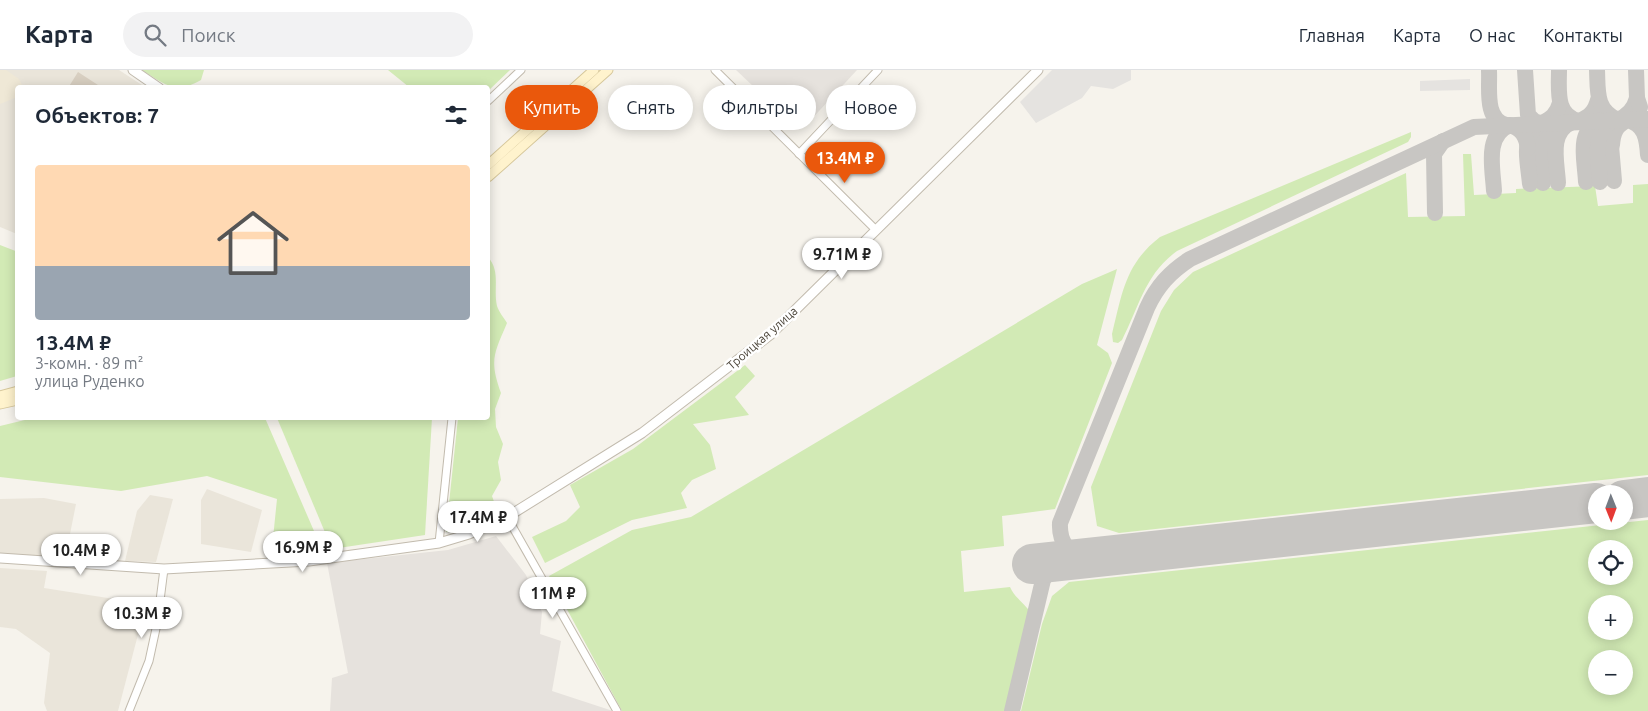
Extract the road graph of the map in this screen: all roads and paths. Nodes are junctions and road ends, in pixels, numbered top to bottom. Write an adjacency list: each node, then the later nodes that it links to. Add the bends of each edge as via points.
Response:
1 (133, 70): 8 (street)
2 (521, 70): 9 (street)
3 (594, 70): 11 (main road)
4 (608, 70): 12 (main road)
5 (715, 70): 10 (street)
6 (878, 70): 10 (street)
7 (1038, 70): 13 (street, Троицкая улица)
8 (155, 85)
9 (490, 99)
10 (799, 154): 13 (street)
11 (490, 163)
12 (490, 175)
13 (876, 230): 19 (street, Троицкая улица, via 792,315 750,352 642,433)
14 (15, 392): 15 (main road)
15 (0, 396)
16 (15, 401): 17 (main road)
17 (0, 404)
18 (452, 420): 20 (street)
19 (507, 517): 20 (street, Троицкая улица); 24 (street)
20 (439, 543): 22 (street, Троицкая улица, via 309,561)
21 (0, 558): 22 (street, Троицкая улица)
22 (164, 568): 23 (street, via 149,661)
23 (129, 711)
24 (617, 711)

